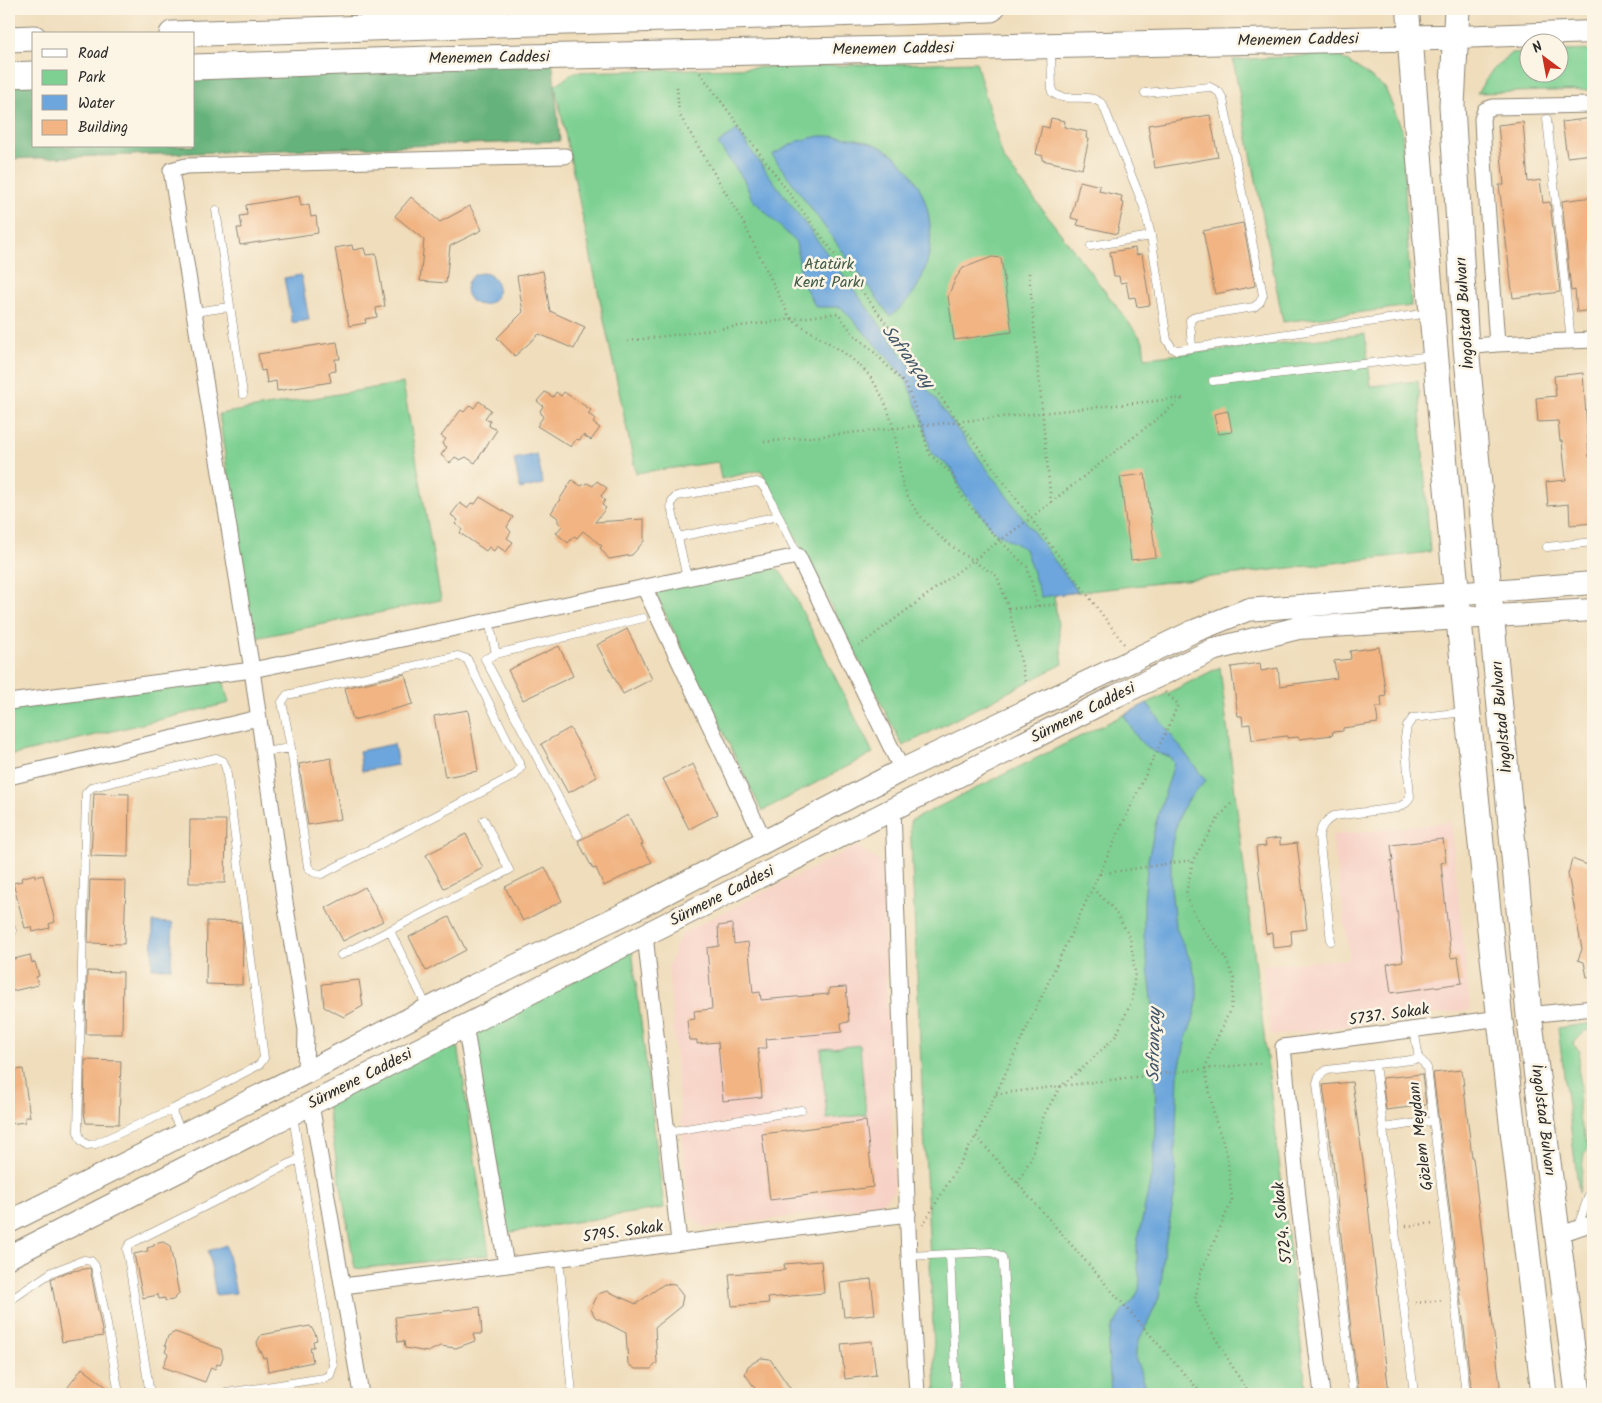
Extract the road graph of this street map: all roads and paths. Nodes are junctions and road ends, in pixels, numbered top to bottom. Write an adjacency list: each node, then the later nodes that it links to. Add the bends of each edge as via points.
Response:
1 (991, 9): 5 (main road, Menemen Caddesi)
2 (1408, 9): 6 (main road)
3 (1457, 9): 7 (main road, İngolstad Bulvarı)
4 (1593, 32): 7 (main road, Menemen Caddesi)
5 (195, 33)
6 (1410, 37): 7 (main road, Menemen Caddesi); 10 (main road, Menemen Caddesi); 26 (main road, İngolstad Bulvarı)
7 (1457, 37): 32 (main road, İngolstad Bulvarı, via 1452,105)
8 (32, 38): 9 (main road)
9 (9, 39)
10 (1051, 46): 11 (main road, Menemen Caddesi); 21 (lane, via 1052,92 1065,98 1088,97 1103,104 1144,207)
11 (686, 53): 12 (main road, Menemen Caddesi); 38 (path)
12 (195, 67)
13 (32, 74): 14 (main road)
14 (9, 75)
15 (677, 87): 27 (path, via 679,114 743,222)
16 (1145, 93): 33 (lane, via 1210,88 1219,92 1263,295 1254,307 1196,316 1190,320)
17 (1593, 105): 31 (street, via 1493,107 1485,110 1482,118 1483,143)
18 (1547, 119): 30 (lane)
19 (565, 156): 25 (street, via 186,166 172,170)
20 (216, 210): 24 (lane)
21 (1151, 236): 22 (lane); 33 (lane, via 1167,340 1177,350)
22 (1091, 246)
23 (1028, 273): 37 (path)
24 (229, 307): 25 (lane); 36 (lane)
25 (194, 312): 67 (street)
26 (1431, 313): 33 (lane); 34 (main road, İngolstad Bulvarı)
27 (792, 320): 29 (path); 39 (path, via 838,312 853,334 906,386); 40 (path, via 858,363 874,382 891,413)
28 (1593, 340): 30 (street)
29 (628, 341)
30 (1570, 341): 31 (street)
31 (1497, 344): 32 (street)
32 (1466, 347): 54 (main road, İngolstad Bulvarı)
33 (1192, 348)
34 (1434, 356): 35 (lane); 55 (main road, İngolstad Bulvarı)
35 (1213, 381)
36 (243, 394)
37 (1043, 412): 38 (path); 42 (path); 42 (path, via 1183,398)
38 (958, 421): 39 (path); 44 (path)
39 (921, 425): 40 (path); 46 (path, via 928,454 953,475 961,495)
40 (894, 429): 41 (path); 50 (path, via 902,484 912,505 936,534)
41 (764, 442)
42 (1051, 503): 44 (path)
43 (779, 516): 45 (lane); 45 (lane, via 766,490 757,482 677,496 671,506); 49 (lane)
44 (1030, 519): 46 (path); 66 (path)
45 (678, 537): 51 (lane)
46 (1000, 542): 50 (path); 57 (path, via 1027,567)
47 (1593, 542): 48 (lane)
48 (1547, 547)
49 (798, 556): 51 (street); 77 (street)
50 (972, 560): 58 (path, via 998,576); 64 (path)
51 (687, 578): 53 (street)
52 (1593, 583): 54 (main road, Sürmene Caddesi)
53 (644, 588): 63 (street); 84 (street)
54 (1489, 590): 55 (main road, Sürmene Caddesi); 60 (main road, İngolstad Bulvarı)
55 (1456, 593): 62 (main road, İngolstad Bulvarı); 66 (main road, Sürmene Caddesi, via 1247,610)
56 (1058, 604): 57 (path)
57 (1038, 606): 58 (path)
58 (1008, 609): 70 (path)
59 (1593, 610): 60 (main road, Sürmene Caddesi)
60 (1492, 617): 62 (main road, Sürmene Caddesi); 97 (main road, İngolstad Bulvarı)
61 (643, 618): 65 (lane)
62 (1459, 619): 69 (main road, Sürmene Caddesi, via 1298,628 1215,649); 73 (main road, İngolstad Bulvarı)
63 (489, 621): 65 (lane); 67 (street)
64 (858, 647)
65 (496, 654): 83 (lane, via 485,658)
66 (1135, 659): 68 (main road, Sürmene Caddesi)
67 (252, 670): 72 (street); 74 (street)
68 (1105, 673): 71 (main road); 77 (main road, Sürmene Caddesi)
69 (1150, 680): 71 (main road, Sürmene Caddesi); 86 (path, via 1178,704)
70 (1026, 683)
71 (1116, 696): 81 (main road, Sürmene Caddesi)
72 (9, 702)
73 (1469, 711): 93 (lane, via 1413,718 1407,726 1405,738 1410,797 1406,802 1397,808 1334,816 1320,828); 98 (main road, İngolstad Bulvarı)
74 (258, 718): 76 (street); 78 (street)
75 (291, 748): 75 (lane, via 282,702 287,695 458,656 467,659 521,767 515,775 322,874 316,874 308,867); 76 (lane)
76 (263, 752): 106 (street, via 306,1030)
77 (902, 770): 79 (main road, Sürmene Caddesi)
78 (9, 777)
79 (874, 786): 81 (main road); 84 (main road, Sürmene Caddesi)
80 (1231, 804): 85 (path, via 1219,817)
81 (890, 811): 91 (main road, Sürmene Caddesi); 120 (street)
82 (484, 820): 90 (lane, via 509,870)
83 (578, 835)
84 (765, 842): 88 (main road, Sürmene Caddesi)
85 (1193, 860): 86 (path); 105 (path, via 1186,894 1205,932 1225,957 1234,979 1231,1008)
86 (1100, 874): 87 (path)
87 (1093, 889): 107 (path, via 1114,908 1130,937 1135,972 1132,1000 1116,1036); 108 (path)
88 (643, 905): 91 (main road); 96 (main road, Sürmene Caddesi)
89 (9, 922): 92 (lane, via 12,931)
90 (390, 931): 94 (lane); 96 (lane)
91 (646, 935): 99 (main road, Sürmene Caddesi); 114 (street)
92 (9, 940)
93 (1331, 941)
94 (341, 955)
95 (1593, 1008): 97 (street)
96 (428, 1009): 106 (main road, Sürmene Caddesi)
97 (1529, 1015): 125 (main road, İngolstad Bulvarı)
98 (1500, 1018): 100 (street, 5737. Sokak); 150 (main road, İngolstad Bulvarı)
99 (465, 1025): 109 (main road, Sürmene Caddesi); 131 (street)
100 (1414, 1030): 101 (street, 5737. Sokak); 102 (lane)
101 (1283, 1047): 146 (street, 5724. Sokak)
102 (1419, 1059): 104 (lane, Gözlem Meydanı); 112 (lane, Gözlem Meydanı, via 1427,1068)
103 (1263, 1063): 105 (path)
104 (1375, 1064): 113 (lane); 147 (lane, Gözlem Meydanı, via 1327,1070 1319,1076 1317,1083)
105 (1205, 1069): 107 (path); 145 (path, via 1215,1119 1227,1154 1232,1200 1201,1272 1195,1299)
106 (305, 1073): 109 (main road); 115 (main road, Sürmene Caddesi)
107 (1060, 1086): 108 (path); 118 (path, via 1044,1115 1032,1156)
108 (996, 1094): 116 (path)
109 (302, 1109): 117 (lane); 129 (main road, Sürmene Caddesi); 132 (street)
110 (171, 1110): 110 (lane, via 259,1065 264,1058 226,768 223,761 216,758 92,787 86,793 78,1132 87,1145 96,1144); 115 (lane)
111 (801, 1110): 114 (lane)
112 (1432, 1121): 113 (lane); 122 (lane, Gözlem Meydanı)
113 (1382, 1128): 124 (lane)
114 (667, 1132): 126 (street)
115 (183, 1135): 121 (main road, Sürmene Caddesi)
116 (976, 1136): 118 (path); 127 (path)
117 (299, 1159): 137 (lane, via 130,1244 128,1257); 138 (lane, via 333,1366 330,1375)
118 (1018, 1183): 144 (path)
119 (1593, 1194): 125 (lane, via 1590,1192)
120 (908, 1214): 126 (street, 5795. Sokak); 127 (street)
121 (9, 1222)
122 (1445, 1222): 124 (path); 133 (lane, Gözlem Meydanı)
123 (1593, 1223): 125 (street)
124 (1394, 1228): 135 (lane)
125 (1567, 1232): 151 (main road, İngolstad Bulvarı)
126 (679, 1242): 130 (street, 5795. Sokak)
127 (909, 1252): 128 (lane); 141 (street)
128 (950, 1254): 142 (lane); 143 (lane, via 992,1252 1002,1257)
129 (9, 1256)
130 (559, 1258): 131 (street, 5795. Sokak); 140 (lane)
131 (506, 1265): 132 (street, 5795. Sokak)
132 (343, 1286): 139 (street)
133 (1454, 1299): 135 (path); 149 (lane, Gözlem Meydanı)
134 (9, 1300): 136 (lane, via 52,1272 84,1260 91,1261 95,1266 105,1313)
135 (1403, 1304): 148 (lane)
136 (118, 1394)
137 (150, 1394)
138 (220, 1394)
139 (361, 1394)
140 (572, 1394)
141 (917, 1394)
142 (956, 1394)
143 (1010, 1394)
144 (1202, 1394)
145 (1249, 1394)
146 (1322, 1394)
147 (1352, 1394)
148 (1414, 1394)
149 (1466, 1394)
150 (1544, 1394)
151 (1578, 1394)

